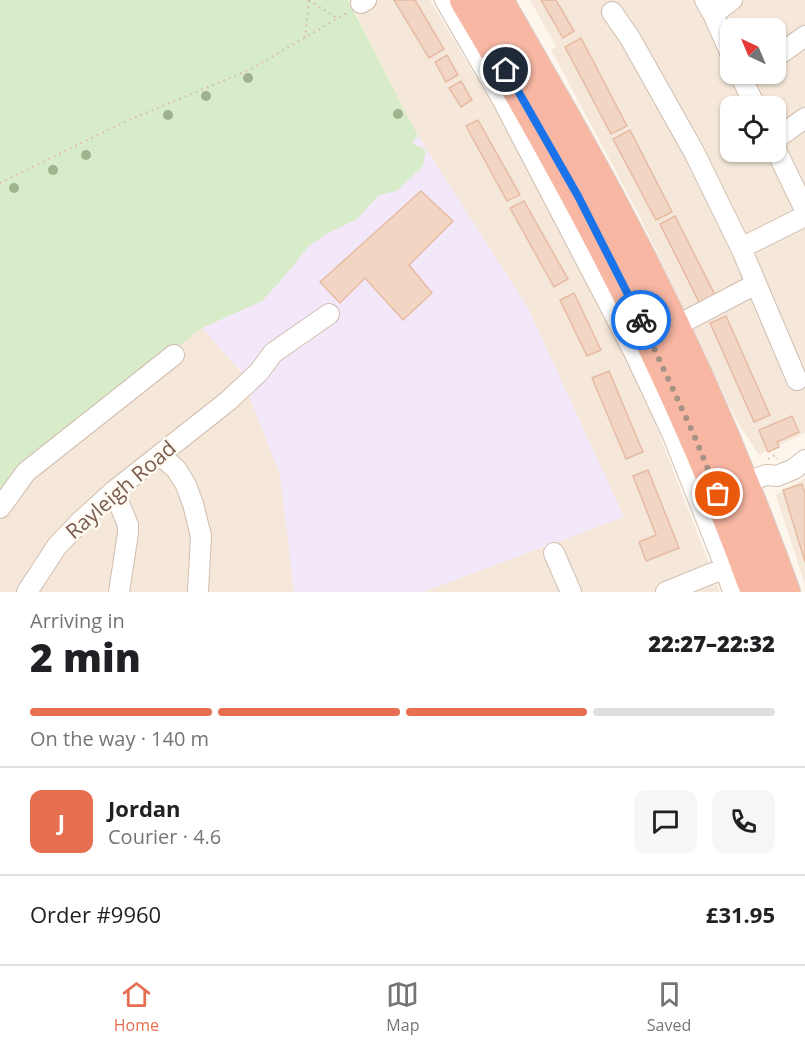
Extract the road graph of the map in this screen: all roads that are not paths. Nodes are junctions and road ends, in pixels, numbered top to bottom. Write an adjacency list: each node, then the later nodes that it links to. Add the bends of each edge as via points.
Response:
1 (445, 0): 10 (street)
2 (465, 0): 10 (highway)
3 (498, 0): 19 (highway, via 621,219)
4 (732, 0): 5 (street)
5 (709, 7): 7 (street)
6 (612, 12): 16 (street, via 694,152)
7 (720, 31)
8 (805, 36): 9 (street)
9 (786, 50)
10 (509, 92): 28 (street, via 672,433); 35 (highway, via 597,232 650,339 694,435)
11 (805, 118): 12 (street)
12 (786, 132)
13 (782, 162): 14 (street)
14 (805, 210)
15 (805, 216): 16 (street)
16 (741, 248): 17 (street)
17 (756, 284): 19 (street); 21 (street)
18 (329, 314): 22 (street, Rayleigh Road, via 273,353 228,401)
19 (674, 327): 24 (highway)
20 (174, 354): 26 (street, via 26,472)
21 (797, 380)
22 (160, 455): 25 (street, Rayleigh Road); 31 (street, via 176,470 193,504 201,536)
23 (805, 459): 24 (street, via 777,476)
24 (755, 479): 36 (highway)
25 (114, 491): 29 (street, Rayleigh Road, via 57,546); 30 (street, via 128,525)
26 (0, 508)
27 (554, 553): 32 (street)
28 (725, 568): 33 (street); 34 (street)
29 (27, 592)
30 (119, 592)
31 (198, 592)
32 (571, 592)
33 (666, 592)
34 (734, 592)
35 (756, 592)
36 (785, 592)

